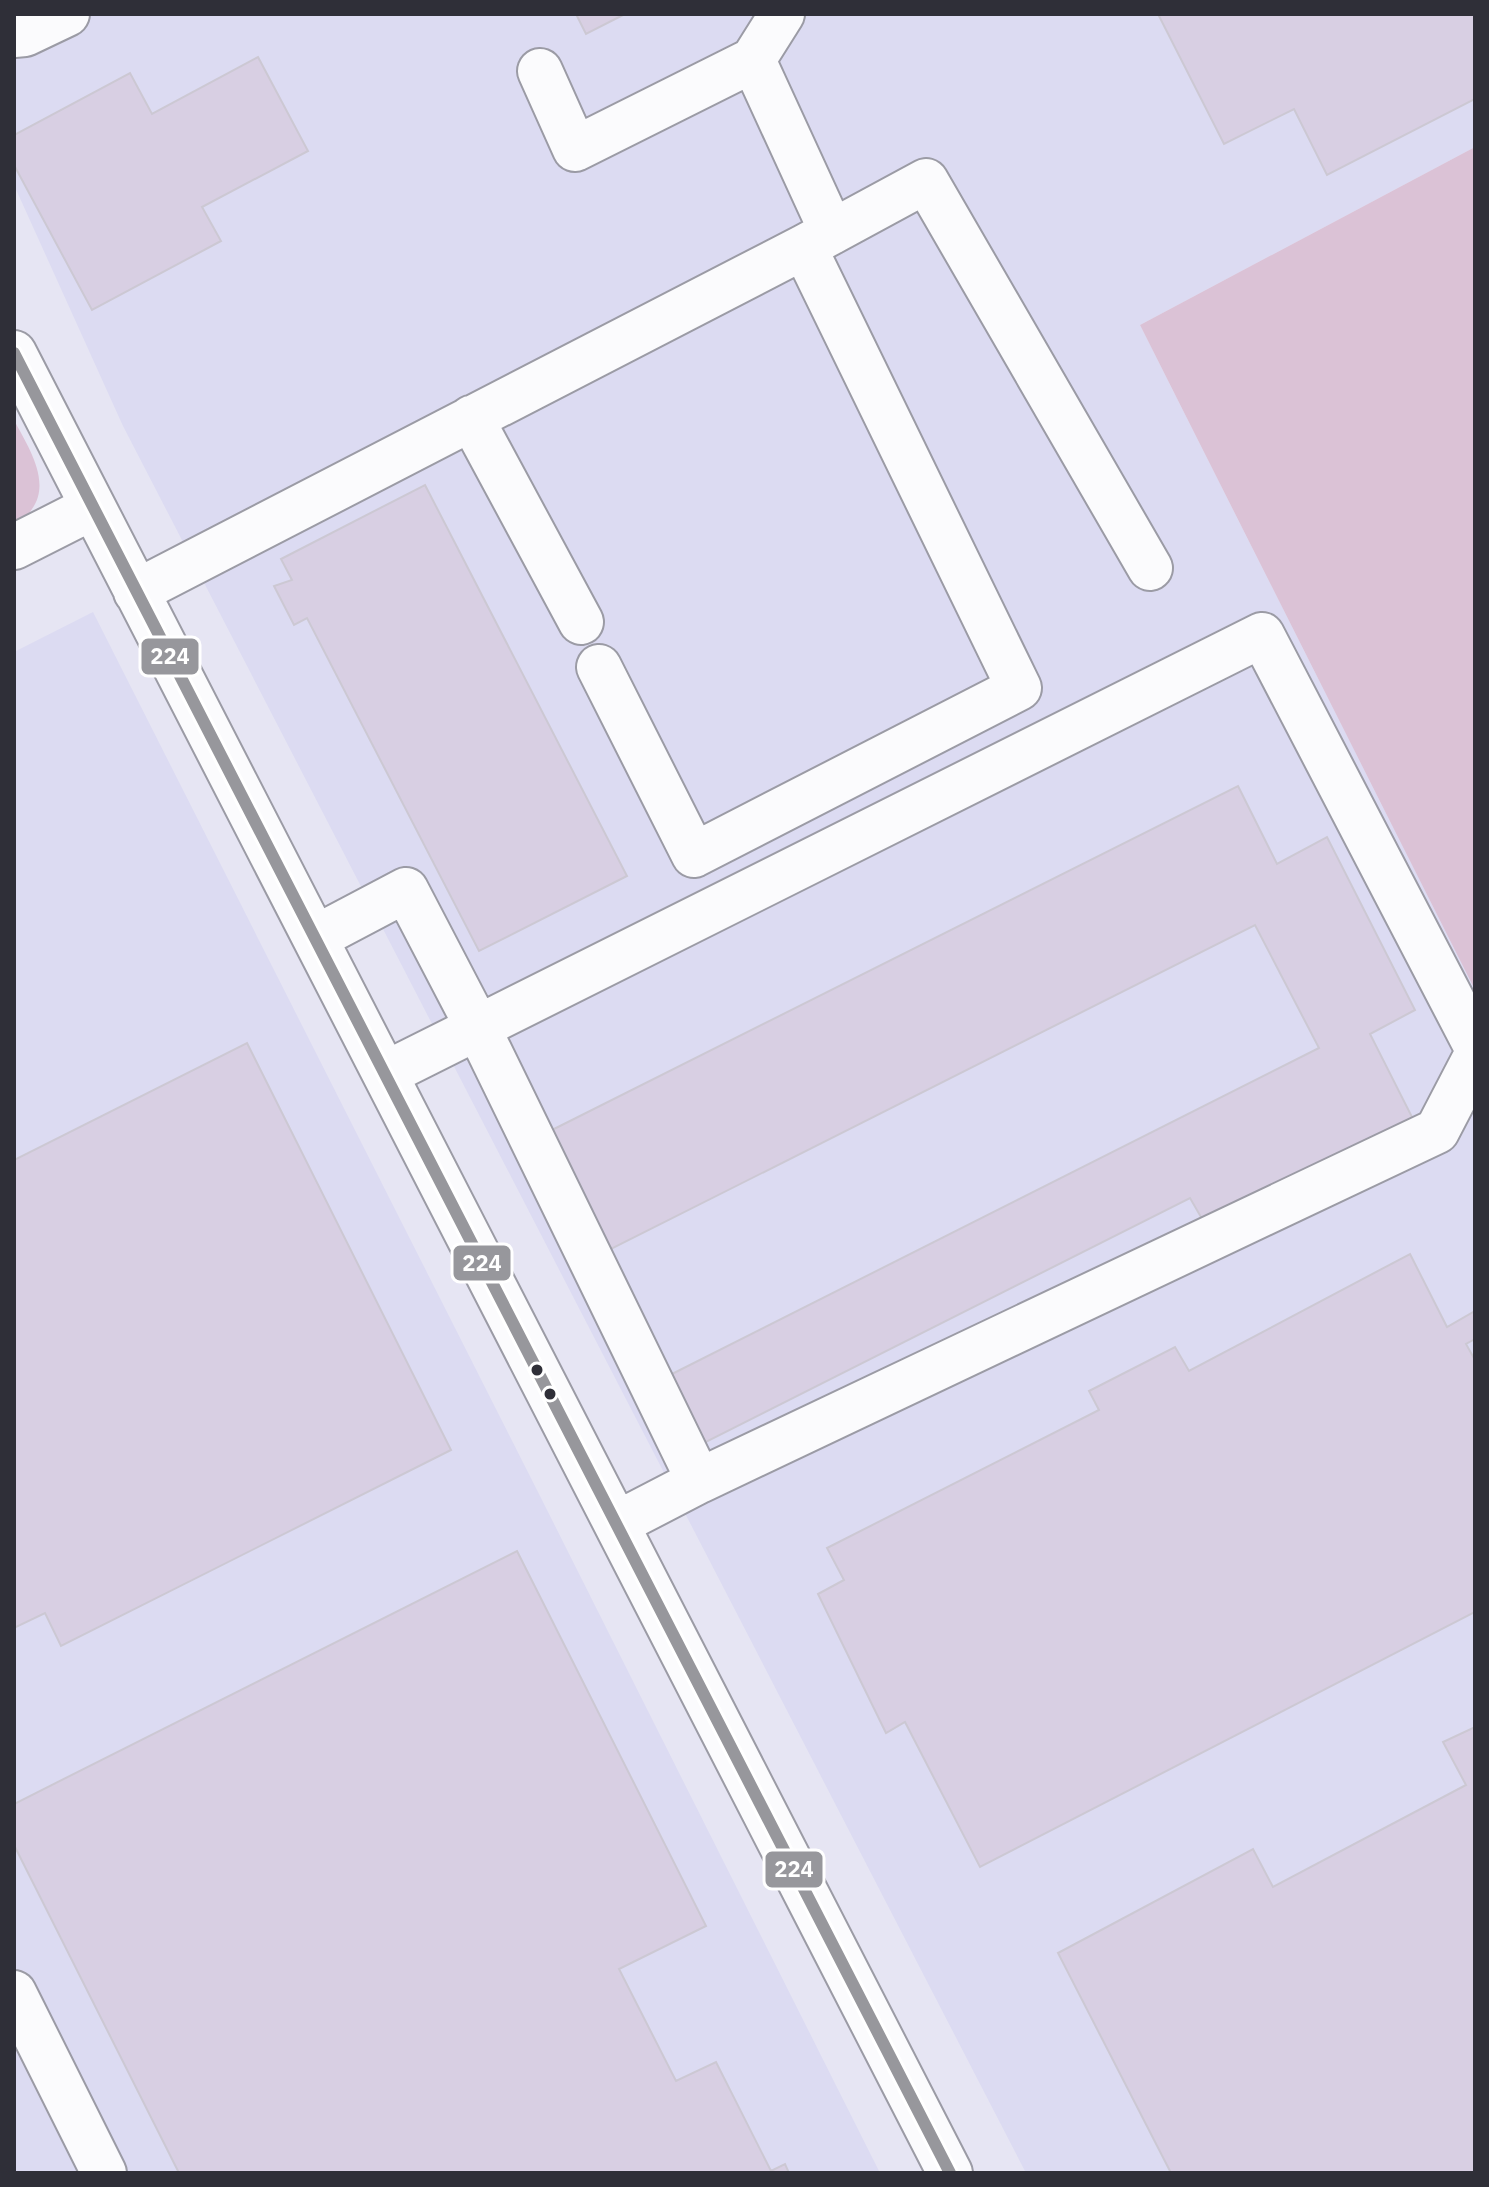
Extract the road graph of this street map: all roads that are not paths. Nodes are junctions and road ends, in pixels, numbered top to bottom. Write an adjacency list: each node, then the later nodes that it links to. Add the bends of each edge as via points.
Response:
1 (67, 14): 3 (street)
2 (782, 14): 4 (street)
3 (14, 35)
4 (753, 60): 5 (street, via 575,149); 6 (street)
5 (540, 71)
6 (818, 240): 8 (street); 11 (street, via 926,181); 14 (street, via 1019,688 694,855)
7 (14, 353): 9 (street)
8 (471, 418): 12 (street); 13 (street)
9 (93, 507): 10 (street); 12 (street)
10 (14, 547)
11 (1150, 568)
12 (136, 592): 15 (street)
13 (581, 622)
14 (599, 667)
15 (315, 938): 16 (street, via 406,890); 19 (street)
16 (478, 1028): 17 (street, via 1262,635); 19 (street); 20 (street)
17 (1475, 1044)
18 (1475, 1058): 20 (street, via 1437,1131)
19 (385, 1074): 21 (street)
20 (699, 1481): 21 (street)
21 (618, 1523): 24 (street)
22 (14, 1993): 23 (street)
23 (104, 2173)
24 (950, 2173)

